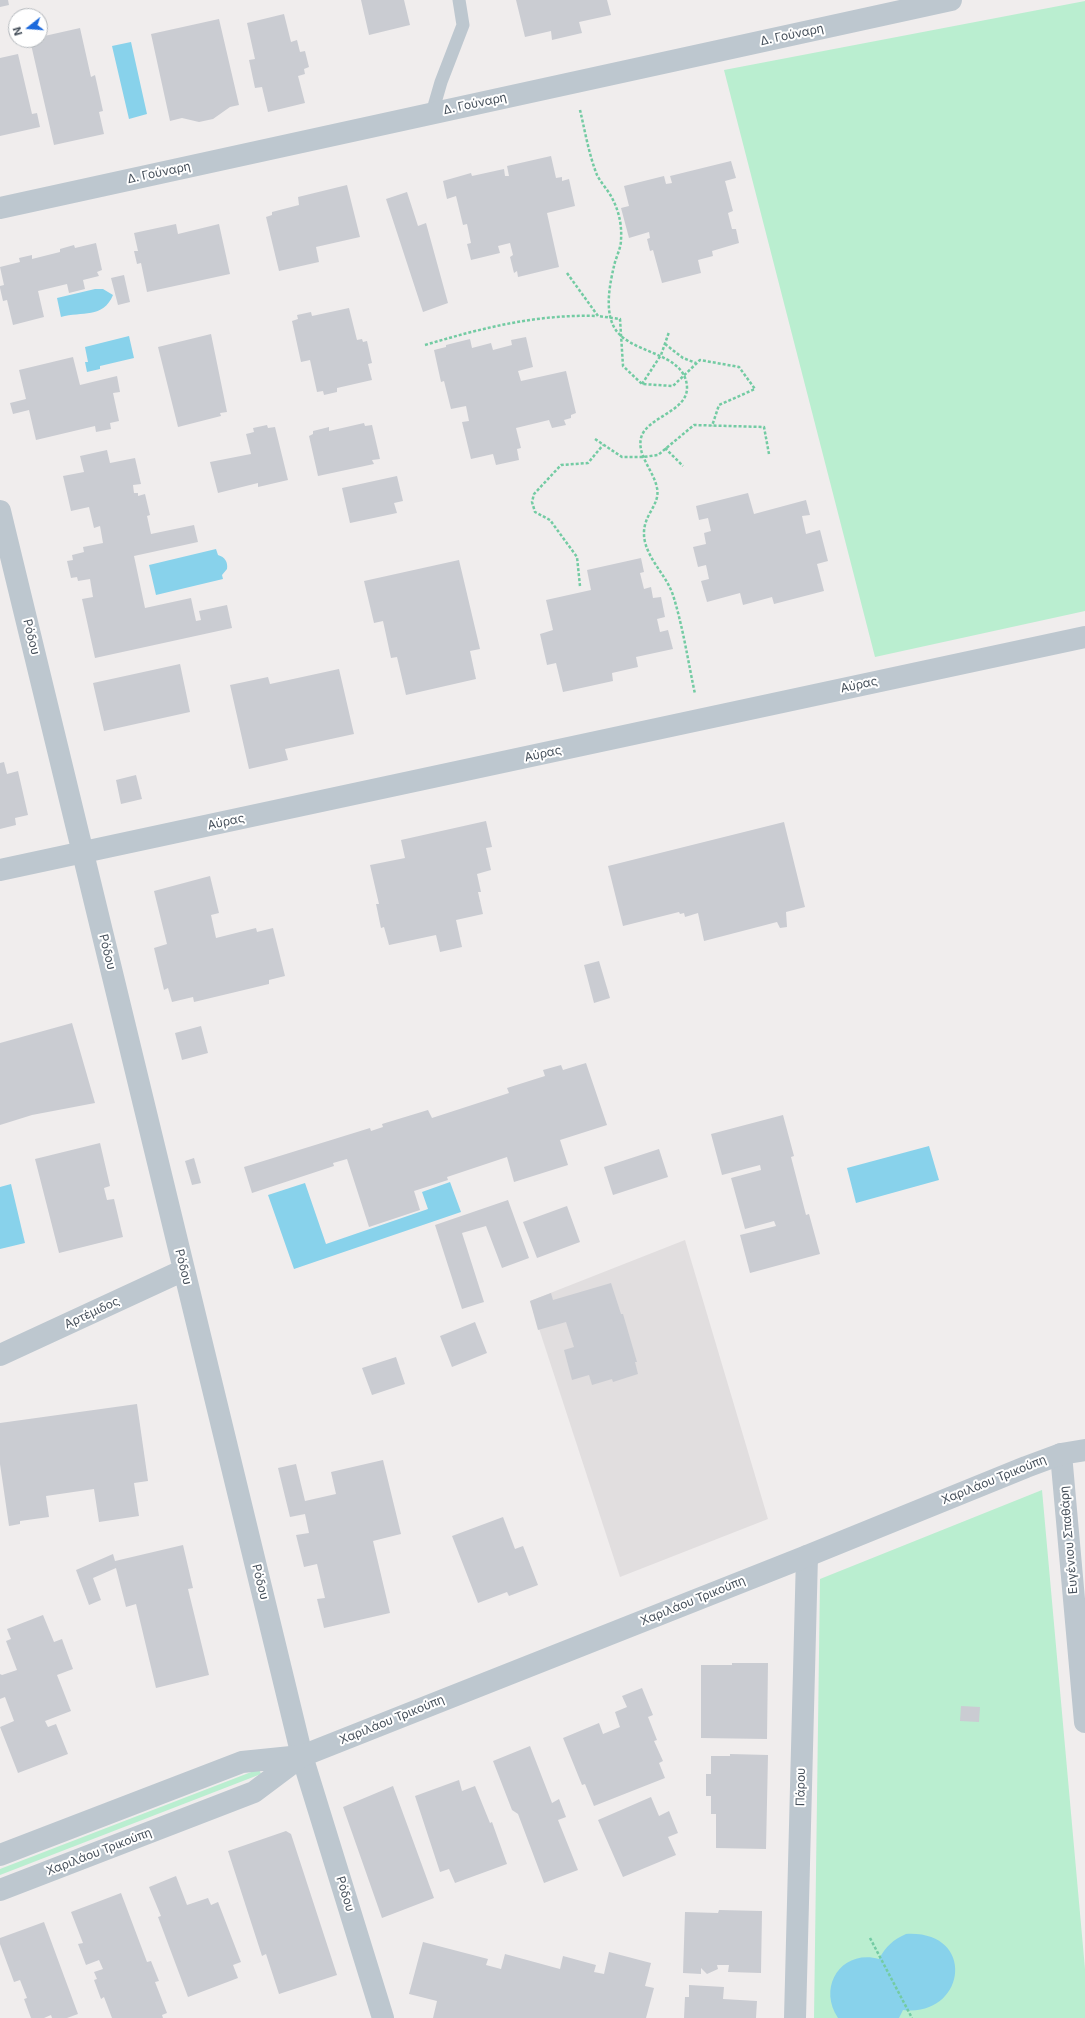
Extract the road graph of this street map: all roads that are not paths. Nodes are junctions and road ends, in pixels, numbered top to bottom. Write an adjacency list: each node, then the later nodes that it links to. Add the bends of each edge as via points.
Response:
1 (460, 0): 3 (lane, via 463,25)
2 (951, 0): 3 (street, Δ. Γούναρη)
3 (432, 113): 4 (street, Δ. Γούναρη)
4 (0, 208)
5 (0, 511): 7 (street, Ρόδου)
6 (1085, 637): 7 (street, Αύρας)
7 (83, 852): 8 (street, Αύρας); 9 (street, Ρόδου)
8 (0, 870)
9 (184, 1270): 10 (street, Αρτέμιδος); 16 (street, Ρόδου)
10 (0, 1355)
11 (1085, 1450): 12 (street, Χαριλάου Τρικούπη)
12 (1061, 1454): 13 (street, Χαριλάου Τρικούπη); 14 (street, Ευγένιου Σπαθάρη)
13 (807, 1556): 16 (street, Χαριλάου Τρικούπη); 20 (street, Πάρου)
14 (1078, 1571): 15 (street, Ευγένιου Σπαθάρη)
15 (1085, 1722)
16 (302, 1756): 17 (street, Χαριλάου Τρικούπη, via 242,1762); 18 (street, Χαριλάου Τρικούπη, via 254,1792); 19 (street, Ρόδου)
17 (0, 1855)
18 (0, 1890)
19 (383, 2018)
20 (795, 2018)

